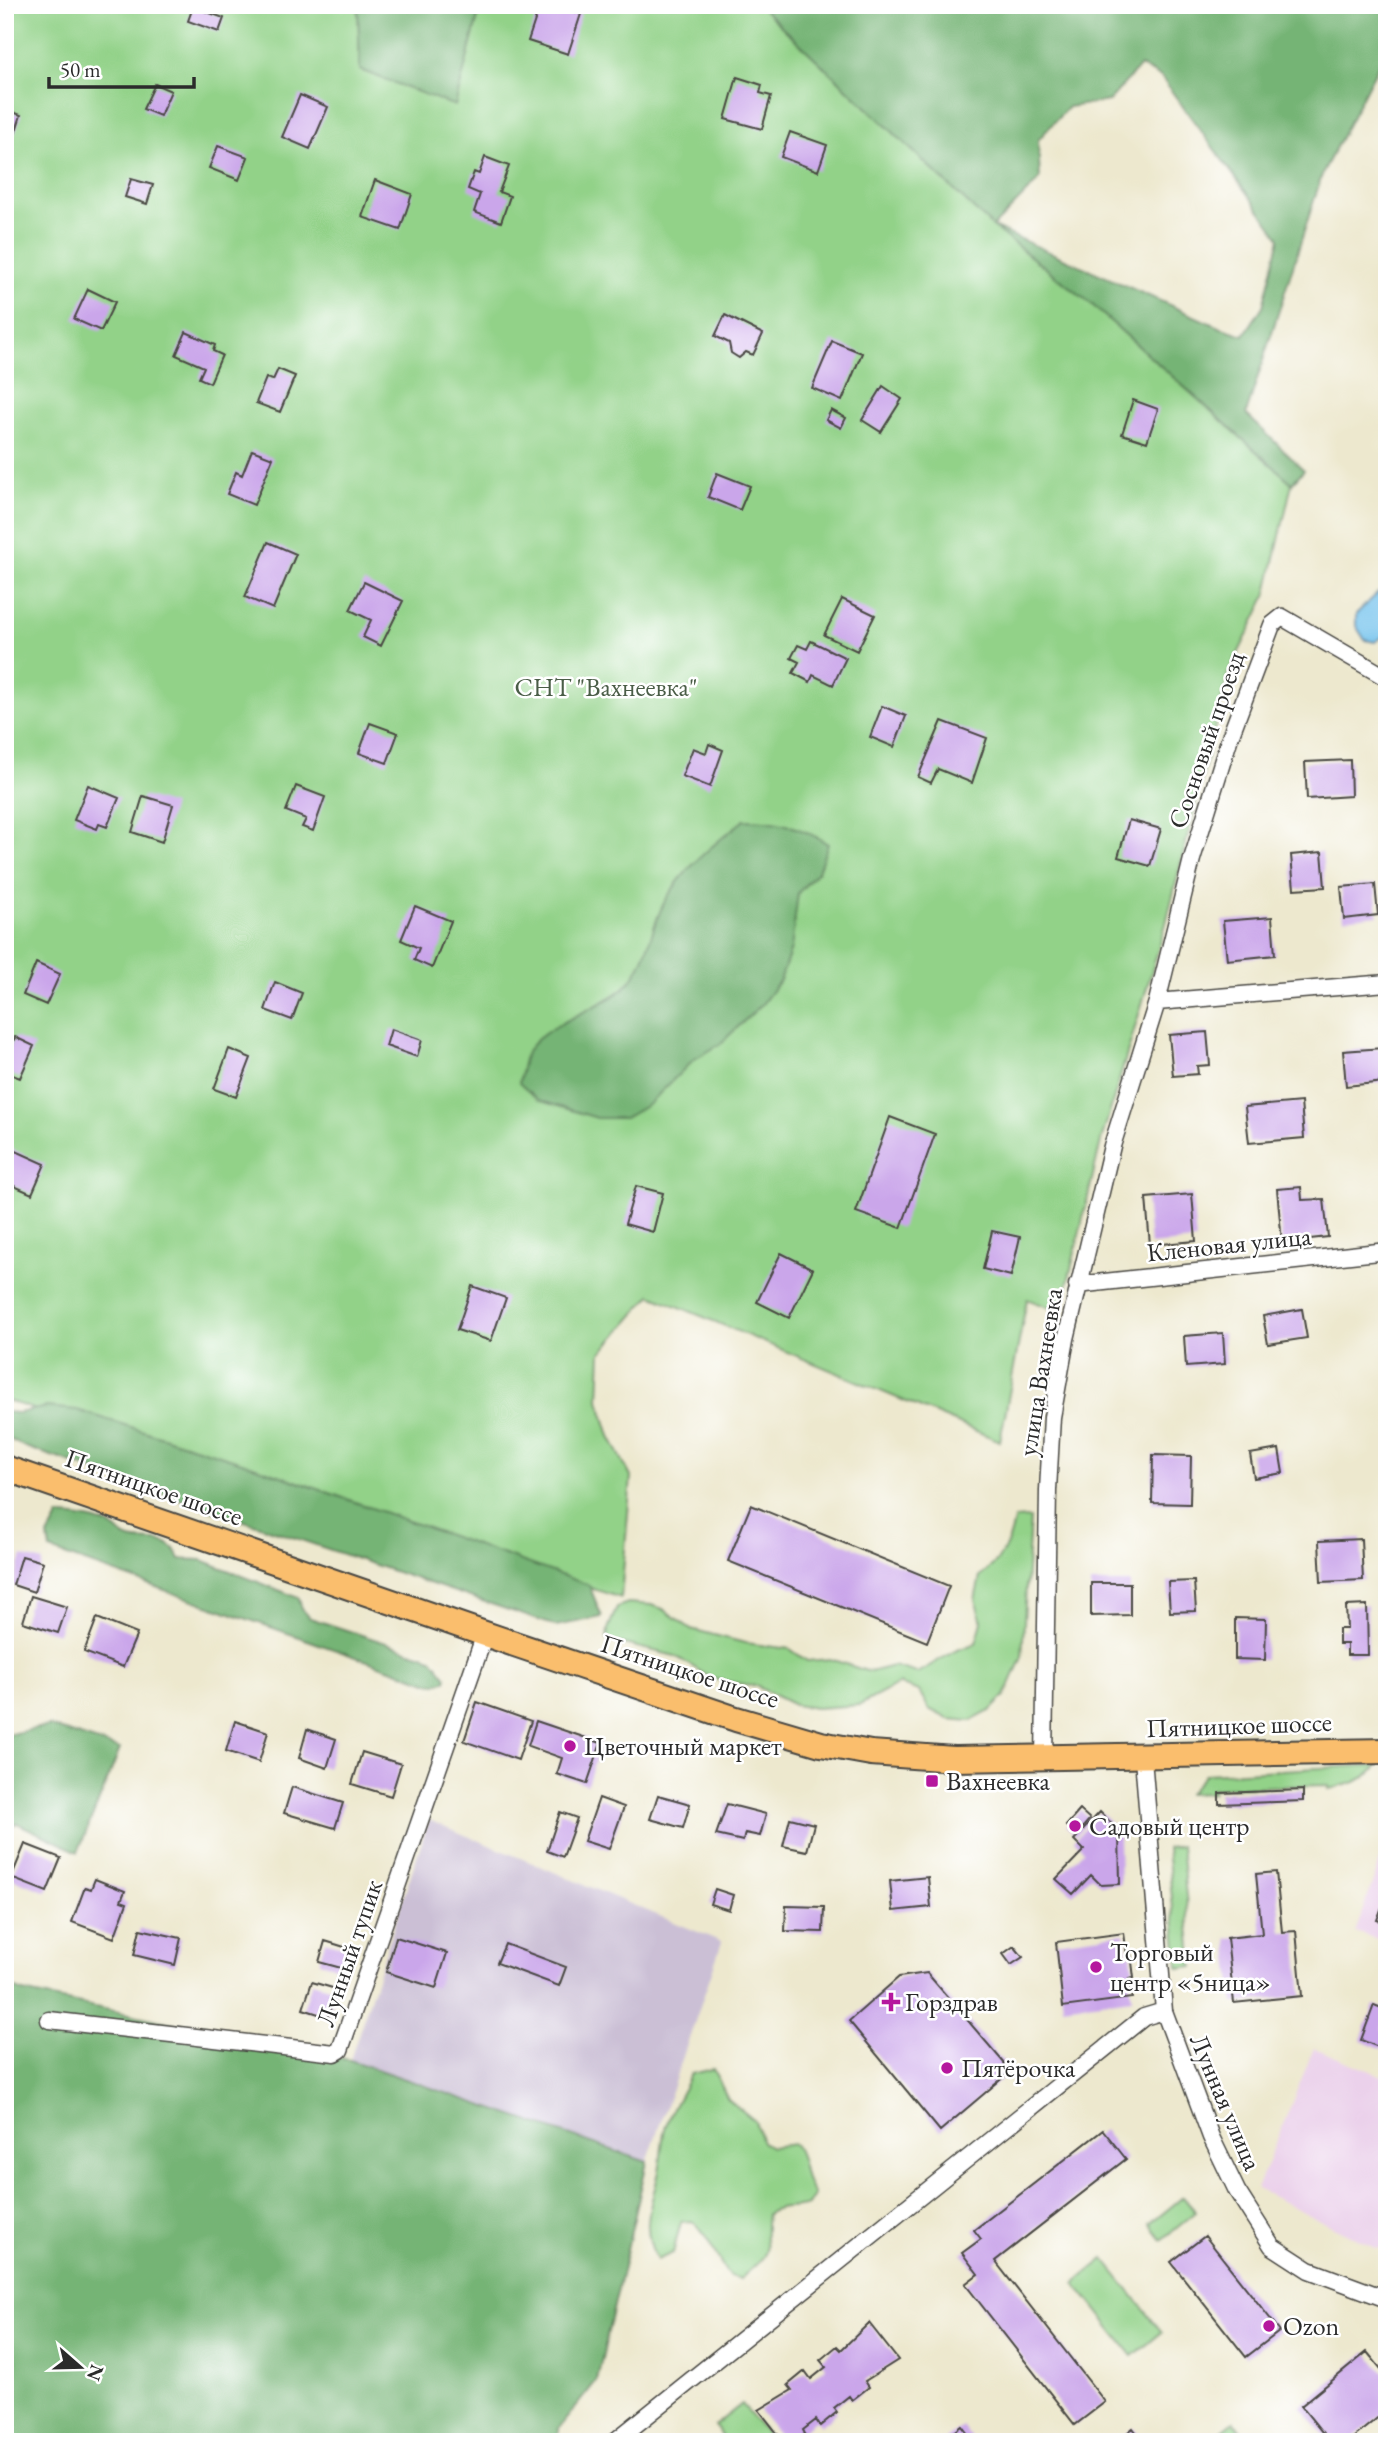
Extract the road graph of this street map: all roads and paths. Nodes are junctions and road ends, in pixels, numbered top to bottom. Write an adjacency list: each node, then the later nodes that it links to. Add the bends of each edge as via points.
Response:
1 (1387, 678): 3 (street, Сосновый проезд, via 1289,618 1276,619 1230,737 1195,847)
2 (1387, 983): 3 (street)
3 (1157, 1002): 5 (street, улица Вахнеевка, via 1112,1146)
4 (1387, 1251): 5 (street, Кленовая улица)
5 (1077, 1285): 10 (street, улица Вахнеевка, via 1052,1417)
6 (5, 1468): 7 (main road, Пятницкое шоссе)
7 (485, 1634): 10 (main road, Пятницкое шоссе, via 821,1744 954,1759); 12 (street, Лунный тупик, via 340,2050)
8 (1387, 1751): 9 (main road, Пятницкое шоссе)
9 (1143, 1758): 10 (main road, Пятницкое шоссе); 11 (street, Лунная улица)
10 (1044, 1760)
11 (1164, 2011): 13 (street, Лунная улица, via 1211,2137 1237,2191 1272,2246 1309,2270); 14 (street, via 1144,2017)
12 (49, 2020)
13 (1387, 2299)
14 (614, 2442)

